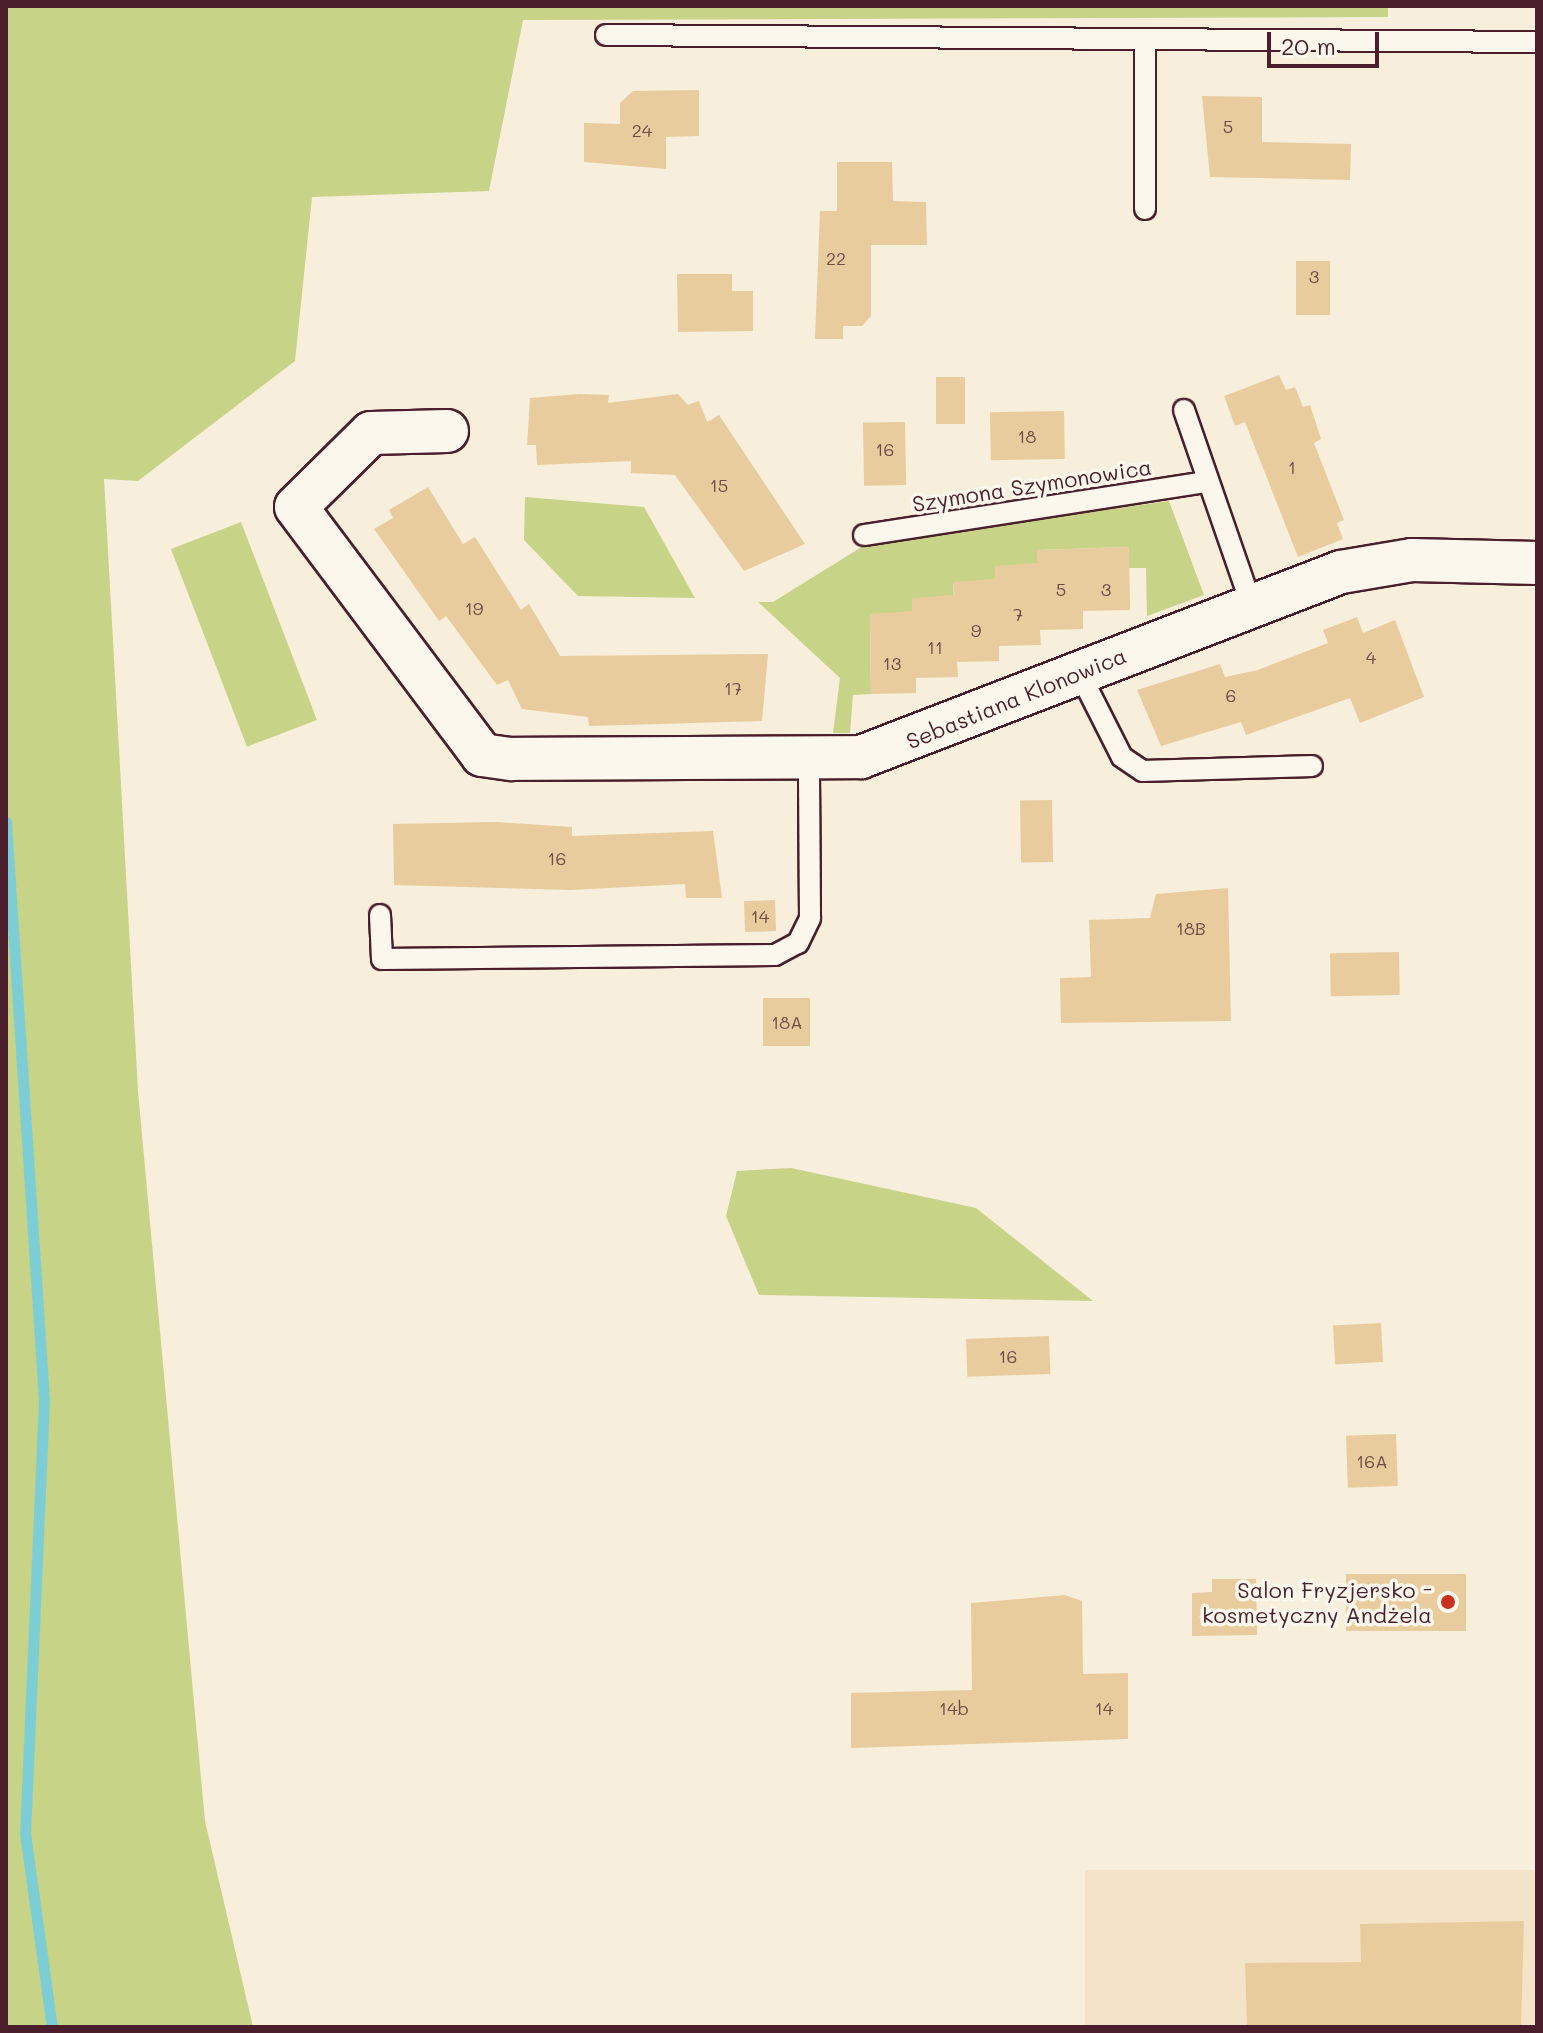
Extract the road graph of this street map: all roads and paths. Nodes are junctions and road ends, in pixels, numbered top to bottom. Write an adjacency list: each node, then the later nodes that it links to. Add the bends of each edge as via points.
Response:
1 (606, 35): 3 (lane)
2 (1537, 42): 3 (lane)
3 (1145, 44): 4 (lane)
4 (1145, 209)
5 (1184, 410): 7 (lane)
6 (447, 431): 12 (street, Sebastiana Klonowica, via 371,433 296,507 482,755)
7 (1208, 482): 8 (lane, Szymona Szymonowica); 10 (lane)
8 (864, 535)
9 (1537, 563): 10 (street, Sebastiana Klonowica, via 1374,564)
10 (1251, 604): 11 (street, Sebastiana Klonowica)
11 (1079, 672): 12 (street, Sebastiana Klonowica, via 882,751); 13 (lane, via 1122,757 1143,771)
12 (809, 761): 14 (lane, via 810,918 798,943 775,955 382,959)
13 (1312, 766)
14 (380, 915)

